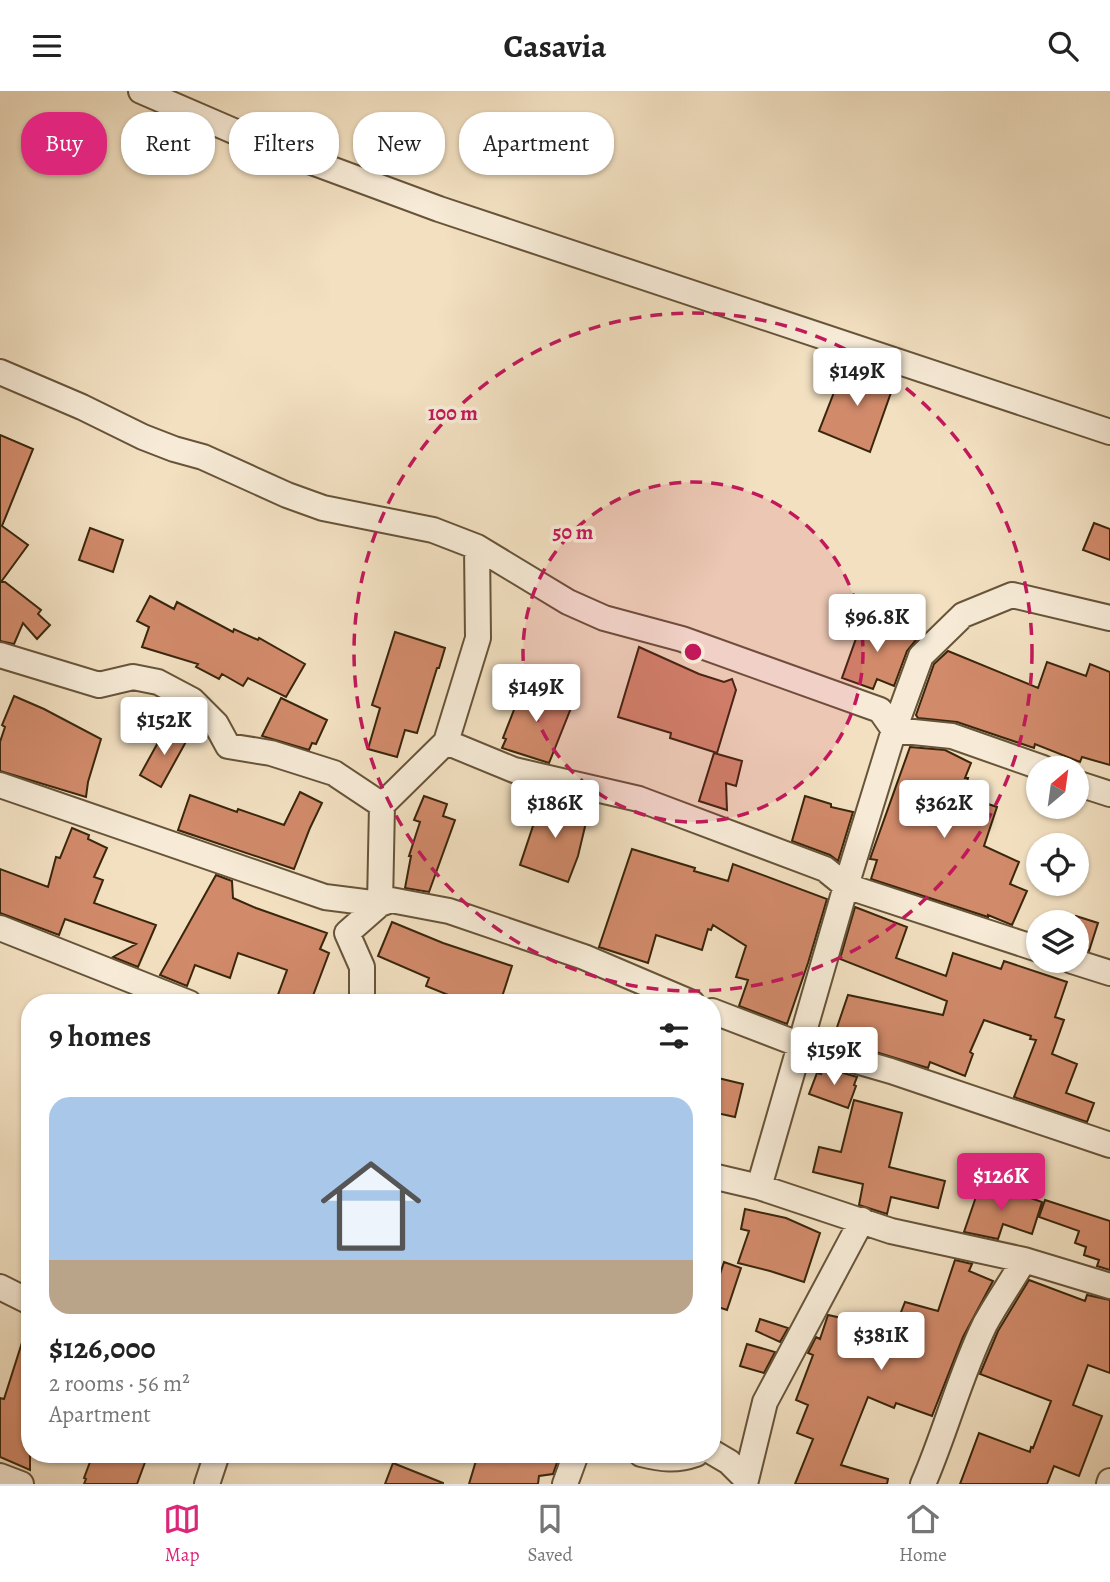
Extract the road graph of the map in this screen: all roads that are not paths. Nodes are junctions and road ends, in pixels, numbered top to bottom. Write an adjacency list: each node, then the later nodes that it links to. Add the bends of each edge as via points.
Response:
1 (141, 91): 3 (street, via 266,145 439,209)
2 (0, 372): 4 (street, via 287,495 323,508 433,530)
3 (1110, 432)
4 (477, 547): 7 (street, via 568,602 604,618 682,639 880,710); 8 (street, via 478,638)
5 (1110, 618): 7 (street, via 1012,595 963,615 921,656)
6 (0, 655): 13 (street, via 99,685 133,677 158,682 192,700 216,724 228,746 271,753 334,773)
7 (894, 730): 9 (street, via 952,736); 14 (street)
8 (446, 742): 13 (street); 14 (street, via 514,770 639,799 825,869)
9 (1026, 762)
10 (0, 785): 15 (street, via 325,897)
11 (1089, 787): 12 (street)
12 (1110, 794)
13 (382, 805): 15 (street)
14 (846, 886): 17 (street); 24 (street)
15 (380, 904): 21 (street, via 347,933 362,967); 22 (street, via 391,900 449,911 584,957)
16 (0, 928): 20 (street)
17 (1026, 945)
18 (1089, 966): 19 (street)
19 (1110, 973)
20 (166, 994)
21 (362, 994)
22 (671, 994)
23 (721, 1014): 24 (street)
24 (798, 1044): 25 (street); 27 (street)
25 (1110, 1146)
26 (721, 1178): 27 (street)
27 (759, 1187): 28 (street)
28 (862, 1220): 29 (street, via 891,1231); 37 (street, via 765,1402)
29 (1024, 1260): 30 (street); 41 (street, via 986,1323)
30 (1110, 1286)
31 (0, 1287): 32 (street)
32 (21, 1298)
33 (721, 1457): 37 (street)
34 (214, 1463): 39 (street)
35 (573, 1463): 40 (street)
36 (0, 1476): 38 (street)
37 (745, 1481)
38 (21, 1484)
39 (207, 1484)
40 (565, 1484)
41 (923, 1484)

